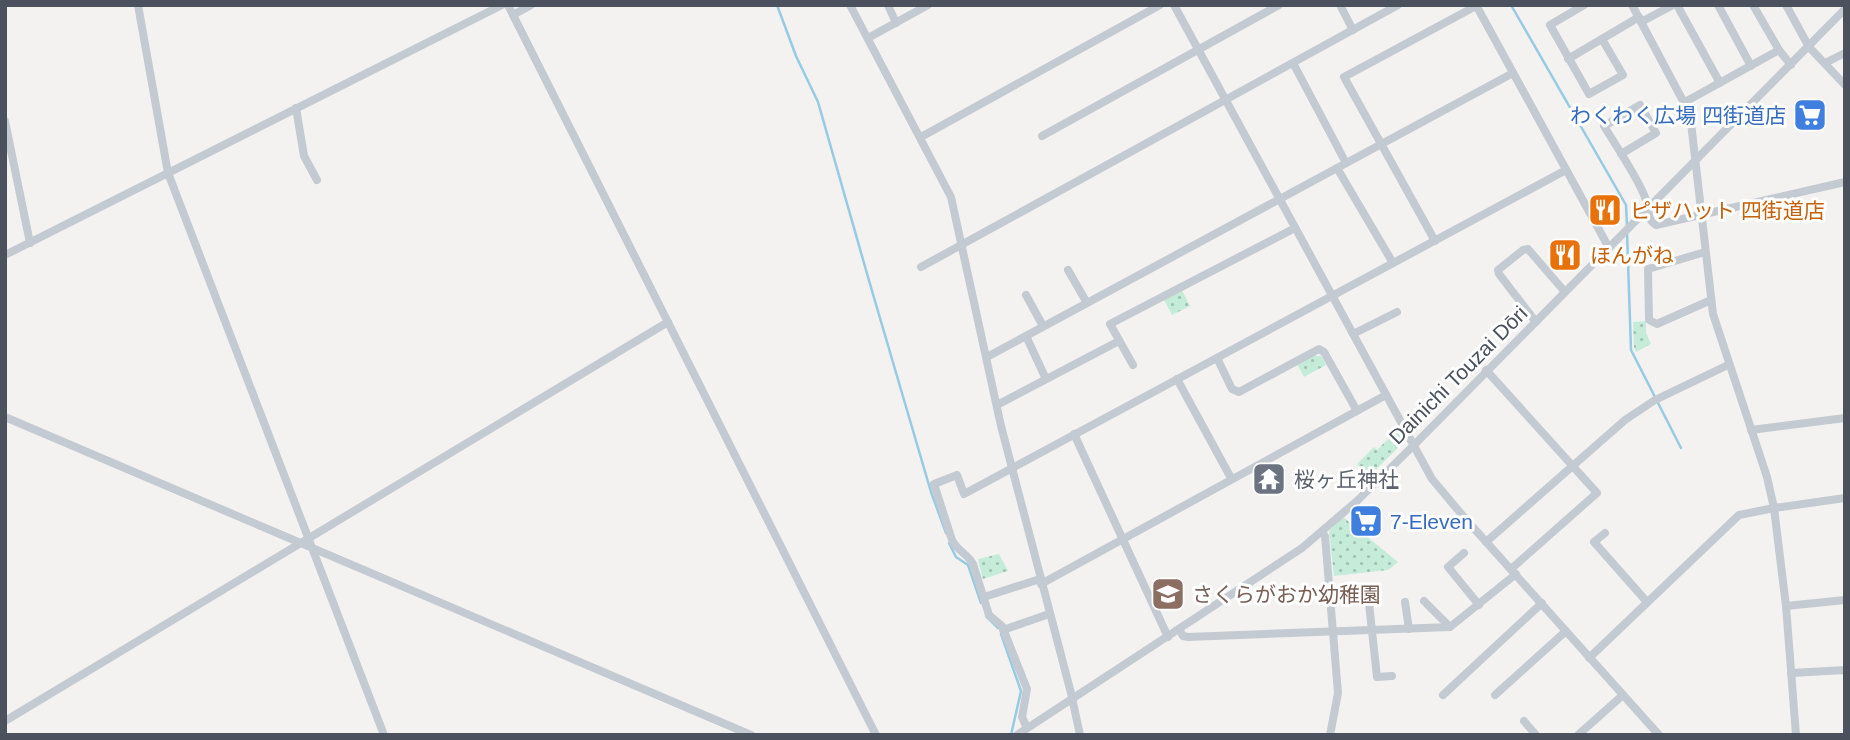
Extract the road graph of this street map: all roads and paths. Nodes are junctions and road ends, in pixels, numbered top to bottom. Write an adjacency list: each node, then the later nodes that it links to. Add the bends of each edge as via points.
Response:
1 (138, 5): 52 (street)
2 (502, 5): 42 (street)
3 (508, 5): 22 (street)
4 (531, 5): 22 (street)
5 (850, 5): 26 (street)
6 (888, 5): 24 (street)
7 (928, 5): 24 (street)
8 (1160, 5): 45 (street)
9 (1174, 5): 29 (street)
10 (1279, 5): 29 (street)
11 (1340, 5): 25 (street)
12 (1398, 5): 20 (street)
13 (1476, 5): 37 (street); 46 (street, via 1344,77)
14 (1584, 5): 32 (street, via 1549,26)
15 (1632, 5): 23 (street)
16 (1675, 5): 23 (street); 38 (street)
17 (1718, 5): 36 (street)
18 (1753, 5): 30 (street)
19 (1786, 5): 28 (street)
20 (1383, 9): 25 (street)
21 (1845, 9): 28 (street, Dainichi Touzai Dōri)
22 (513, 15): 74 (street)
23 (1640, 20): 27 (street); 41 (street)
24 (896, 23): 26 (street)
25 (1353, 30): 33 (street)
26 (868, 38): 45 (street)
27 (1602, 39): 32 (street); 32 (street, via 1622,75 1588,94)
28 (1809, 47): 34 (street); 35 (street, Dainichi Touzai Dōri)
29 (1198, 49): 40 (street); 44 (street)
30 (1779, 50): 35 (street); 36 (street)
31 (1845, 53): 34 (street)
32 (1568, 59)
33 (1293, 63): 40 (street); 49 (street)
34 (1825, 63): 39 (street)
35 (1791, 65): 48 (street, Dainichi Touzai Dōri)
36 (1751, 66): 38 (street)
37 (1513, 73): 46 (street); 51 (street)
38 (1720, 83): 41 (street)
39 (1845, 85)
40 (1225, 100): 55 (street); 61 (street)
41 (1685, 102): 48 (street)
42 (296, 108): 52 (street); 53 (street, via 304,156)
43 (5, 121): 60 (street)
44 (1042, 136)
45 (920, 137): 61 (street, via 951,197)
46 (1381, 145): 49 (street); 59 (street)
47 (1621, 154): 47 (street, via 1604,126 1640,105 1656,133); 56 (street)
48 (1695, 162): 56 (street, Dainichi Touzai Dōri); 57 (street)
49 (1346, 163): 50 (street)
50 (1337, 168): 55 (street); 65 (street)
51 (1566, 170): 59 (street); 62 (street)
52 (168, 173): 60 (street); 103 (street)
53 (317, 180)
54 (1845, 182): 57 (street)
55 (1280, 199): 58 (street); 72 (street)
56 (1648, 210): 57 (street, via 1656,225); 62 (street, Dainichi Touzai Dōri)
57 (1701, 215): 63 (street)
58 (1295, 228): 70 (street); 79 (street, via 1110,324)
59 (1435, 241): 65 (street)
60 (30, 243): 64 (street)
61 (962, 244): 66 (street); 80 (street)
62 (1609, 248): 68 (street, Dainichi Touzai Dōri)
63 (1705, 253): 71 (street); 71 (street, via 1648,269 1649,320 1657,324)
64 (5, 255)
65 (1393, 263): 70 (street)
66 (921, 267)
67 (1068, 270): 72 (street)
68 (1565, 292): 75 (street, Dainichi Touzai Dōri); 75 (street, via 1528,249 1498,270)
69 (1026, 295): 76 (street)
70 (1332, 296): 77 (street); 81 (street)
71 (1711, 300): 83 (street)
72 (1087, 303): 76 (street)
73 (1397, 312): 77 (street)
74 (668, 322): 103 (street); 139 (street)
75 (1536, 322): 84 (street, Dainichi Touzai Dōri)
76 (1043, 327): 78 (street)
77 (1353, 334): 87 (street)
78 (1026, 335): 80 (street); 85 (street)
79 (1119, 341): 82 (street); 85 (street)
80 (987, 357): 88 (street)
81 (1217, 358): 86 (street); 89 (street, via 1232,389 1239,393 1319,349)
82 (1133, 365)
83 (1728, 365): 92 (street); 95 (street, via 1655,400)
84 (1486, 370): 94 (street, Dainichi Touzai Dōri); 95 (street)
85 (1046, 379): 88 (street)
86 (1177, 379): 93 (street); 97 (street)
87 (1386, 395): 89 (street); 94 (street)
88 (997, 405): 96 (street)
89 (1357, 411): 97 (street)
90 (5, 416): 103 (street)
91 (1845, 418): 92 (street)
92 (1751, 430): 99 (street)
93 (1074, 435): 96 (street); 102 (street)
94 (1414, 445): 100 (street, Dainichi Touzai Dōri); 104 (street, via 1435,482)
95 (1572, 465): 104 (street); 106 (street, via 1597,493)
96 (1013, 468): 107 (street); 108 (street, via 964,494 957,475 934,484 952,540 970,559)
97 (1231, 478): 102 (street)
98 (1845, 498): 99 (street)
99 (1774, 508): 113 (street, via 1739,515); 116 (street)
100 (1322, 533): 109 (street); 119 (street, Dainichi Touzai Dōri)
101 (1605, 533): 113 (street, via 1594,542)
102 (1122, 539): 107 (street); 125 (street)
103 (308, 542): 134 (street); 137 (street); 138 (street)
104 (1486, 542): 106 (street)
105 (1464, 553): 115 (street, via 1448,567)
106 (1514, 572): 114 (street); 115 (street)
107 (1040, 581): 108 (street); 117 (street)
108 (984, 597): 121 (street, via 989,615)
109 (1331, 598): 122 (street, via 1368,594); 124 (street)
110 (1845, 600): 116 (street)
111 (1424, 601): 118 (street)
112 (1405, 602): 120 (street)
113 (1647, 602): 126 (street)
114 (1542, 603): 123 (street); 130 (street)
115 (1479, 605): 118 (street)
116 (1786, 606): 128 (street)
117 (1049, 614): 121 (street); 133 (street)
118 (1450, 627): 120 (street)
119 (1179, 629): 124 (street, via 1188,637); 125 (street, Dainichi Touzai Dōri)
120 (1409, 629): 122 (street)
121 (1003, 630): 136 (street, via 1027,688 1022,717)
122 (1373, 630): 124 (street); 129 (street, via 1377,677)
123 (1566, 631): 126 (street); 131 (street)
124 (1333, 632): 142 (street, via 1338,693)
125 (1168, 637): 133 (street, Dainichi Touzai Dōri)
126 (1589, 658): 132 (street)
127 (1845, 670): 128 (street)
128 (1791, 673): 146 (street)
129 (1392, 676)
130 (1443, 695)
131 (1495, 695)
132 (1623, 695): 144 (street); 145 (street)
133 (1071, 700): 136 (street, Dainichi Touzai Dōri); 141 (street)
134 (5, 722)
135 (1524, 722): 143 (street)
136 (1033, 728): 140 (street, Dainichi Touzai Dōri)
137 (384, 735)
138 (751, 735)
139 (876, 735)
140 (1017, 735)
141 (1080, 735)
142 (1330, 735)
143 (1536, 735)
144 (1578, 735)
145 (1659, 735)
146 (1796, 735)

